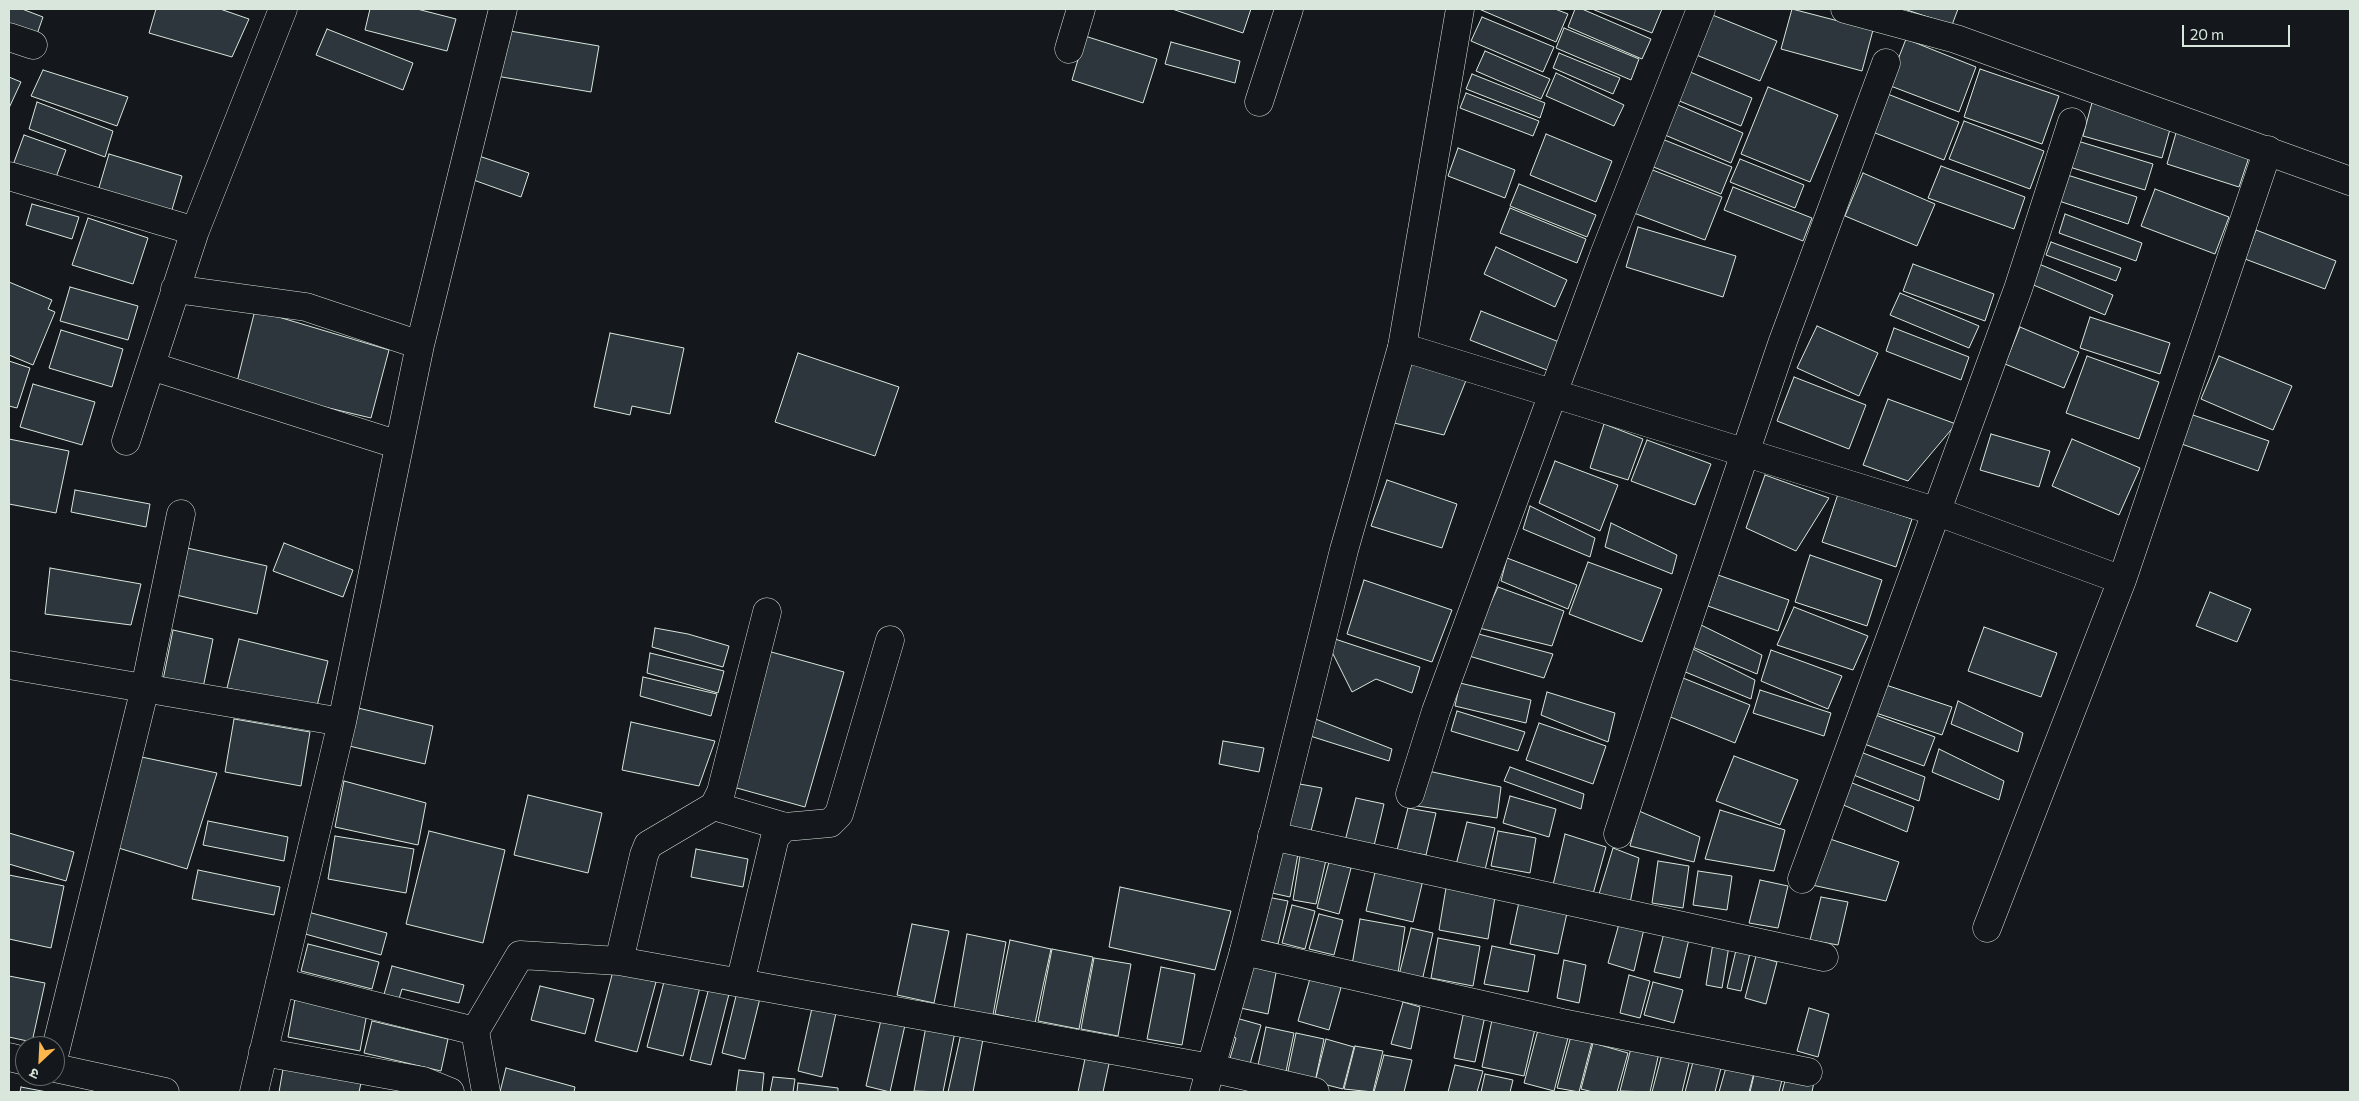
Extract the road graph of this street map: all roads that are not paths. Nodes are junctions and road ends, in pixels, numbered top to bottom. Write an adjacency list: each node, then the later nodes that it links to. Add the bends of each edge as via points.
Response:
1 (283, 9): 15 (street)
2 (503, 9): 17 (street)
3 (1081, 9): 8 (street)
4 (1290, 9): 10 (street)
5 (1460, 9): 18 (street)
6 (1701, 9): 20 (street, via 1604,254)
7 (1858, 11): 12 (street, via 1956,39)
8 (1069, 50)
9 (1886, 63): 23 (street, via 1783,341)
10 (1259, 102)
11 (2072, 122): 24 (street, via 2018,289)
12 (2268, 150): 14 (street); 26 (street)
13 (9, 176): 15 (street)
14 (2350, 181)
15 (195, 231): 16 (street)
16 (175, 289): 17 (street, via 306,307); 19 (street)
17 (420, 345): 22 (street)
18 (1402, 347): 20 (street); 36 (street, via 1344,550)
19 (151, 366): 21 (street); 22 (street)
20 (1554, 394): 23 (street); 32 (street, via 1436,711)
21 (126, 441)
22 (399, 445): 31 (street)
23 (1747, 452): 24 (street); 35 (street)
24 (1938, 512): 26 (street); 37 (street)
25 (181, 514): 30 (street)
26 (2122, 580): 38 (street)
27 (767, 612): 33 (street, via 721,792)
28 (890, 640): 34 (street, via 839,814 830,823)
29 (9, 665): 30 (street)
30 (145, 688): 31 (street); 45 (street)
31 (342, 722): 42 (street)
32 (1410, 794)
33 (714, 806): 34 (street); 41 (street, via 648,845)
34 (785, 827): 43 (street, via 775,837)
35 (1618, 834)
36 (1272, 836): 39 (street); 40 (street)
37 (1802, 880)
38 (1987, 928)
39 (1244, 951): 48 (street, via 1562,1022); 49 (street)
40 (1824, 957)
41 (619, 961): 43 (street); 44 (street, via 520,955)
42 (280, 982): 44 (street); 46 (street)
43 (740, 983): 49 (street)
44 (475, 1031): 53 (street)
45 (59, 1036)
46 (263, 1052): 51 (street); 52 (street, via 423,1082)
47 (65, 1070): 50 (street)
48 (1808, 1072)
49 (1208, 1080): 54 (street)
50 (165, 1092)
51 (254, 1092)
52 (450, 1092)
53 (486, 1092)
54 (1315, 1092)

